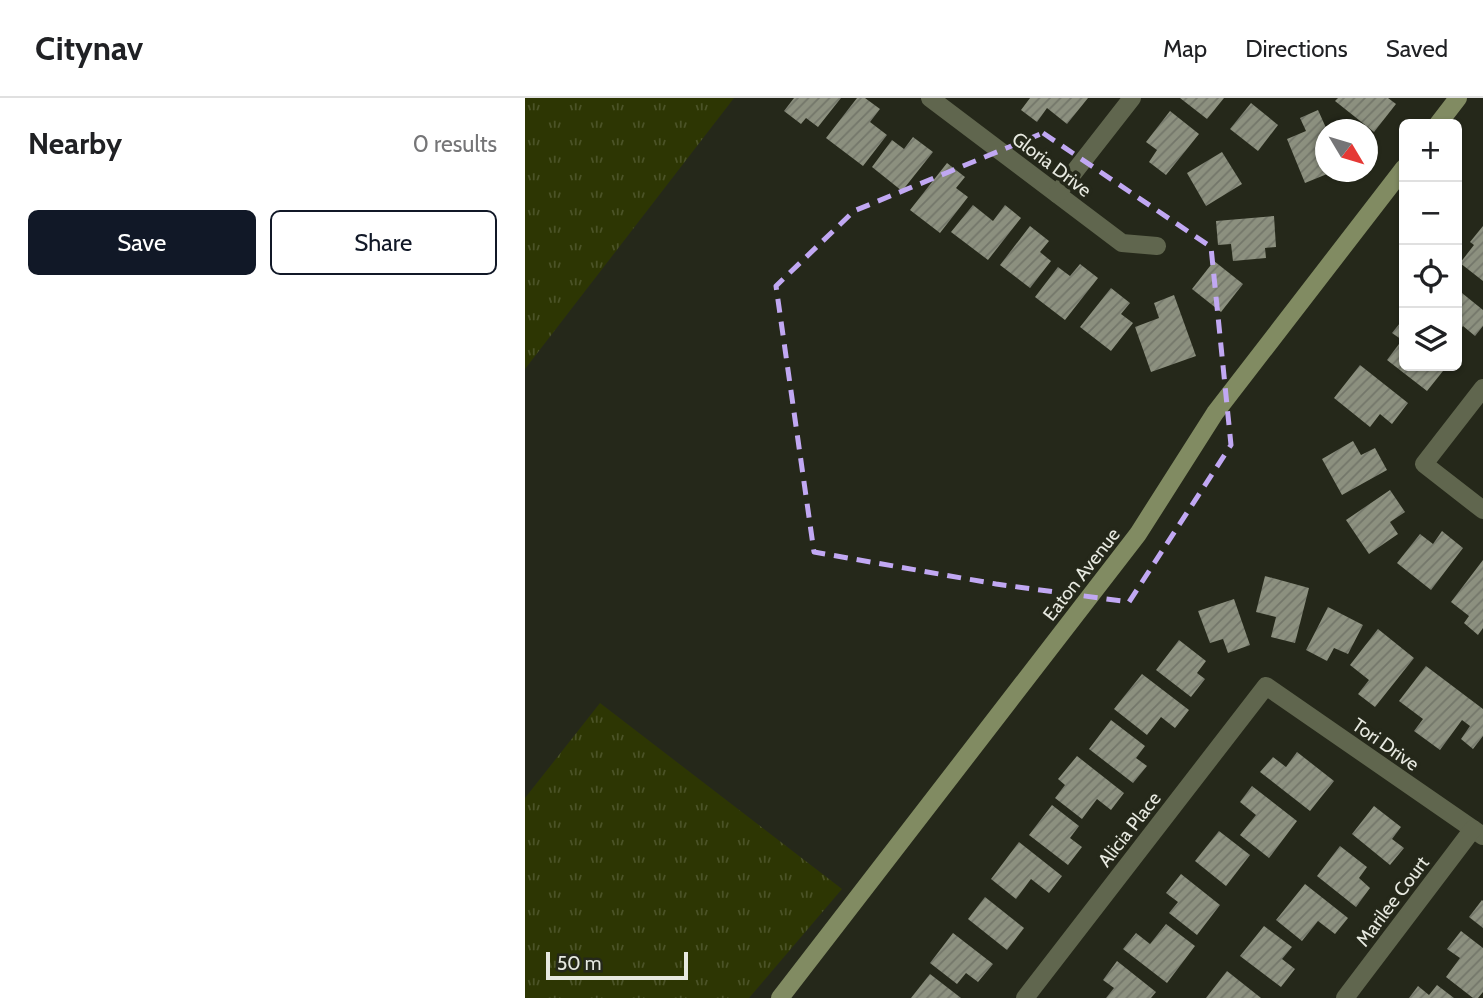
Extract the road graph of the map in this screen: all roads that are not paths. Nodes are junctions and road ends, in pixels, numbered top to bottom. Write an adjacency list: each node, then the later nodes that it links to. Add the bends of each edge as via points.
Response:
1 (930, 98): 6 (street, Gloria Drive)
2 (1132, 98): 6 (street)
3 (1458, 98): 4 (street)
4 (1442, 119)
5 (1399, 174): 12 (street, Eaton Avenue, via 1215,413 1138,534)
6 (1057, 194): 7 (street, Gloria Drive, via 1122,243)
7 (1157, 246)
8 (1483, 388): 9 (street, via 1424,464)
9 (1483, 510)
10 (1266, 686): 11 (street, Tori Drive); 13 (street, Alicia Place)
11 (1478, 833): 14 (street, Marilee Court)
12 (780, 998)
13 (1025, 998)
14 (1345, 998)

